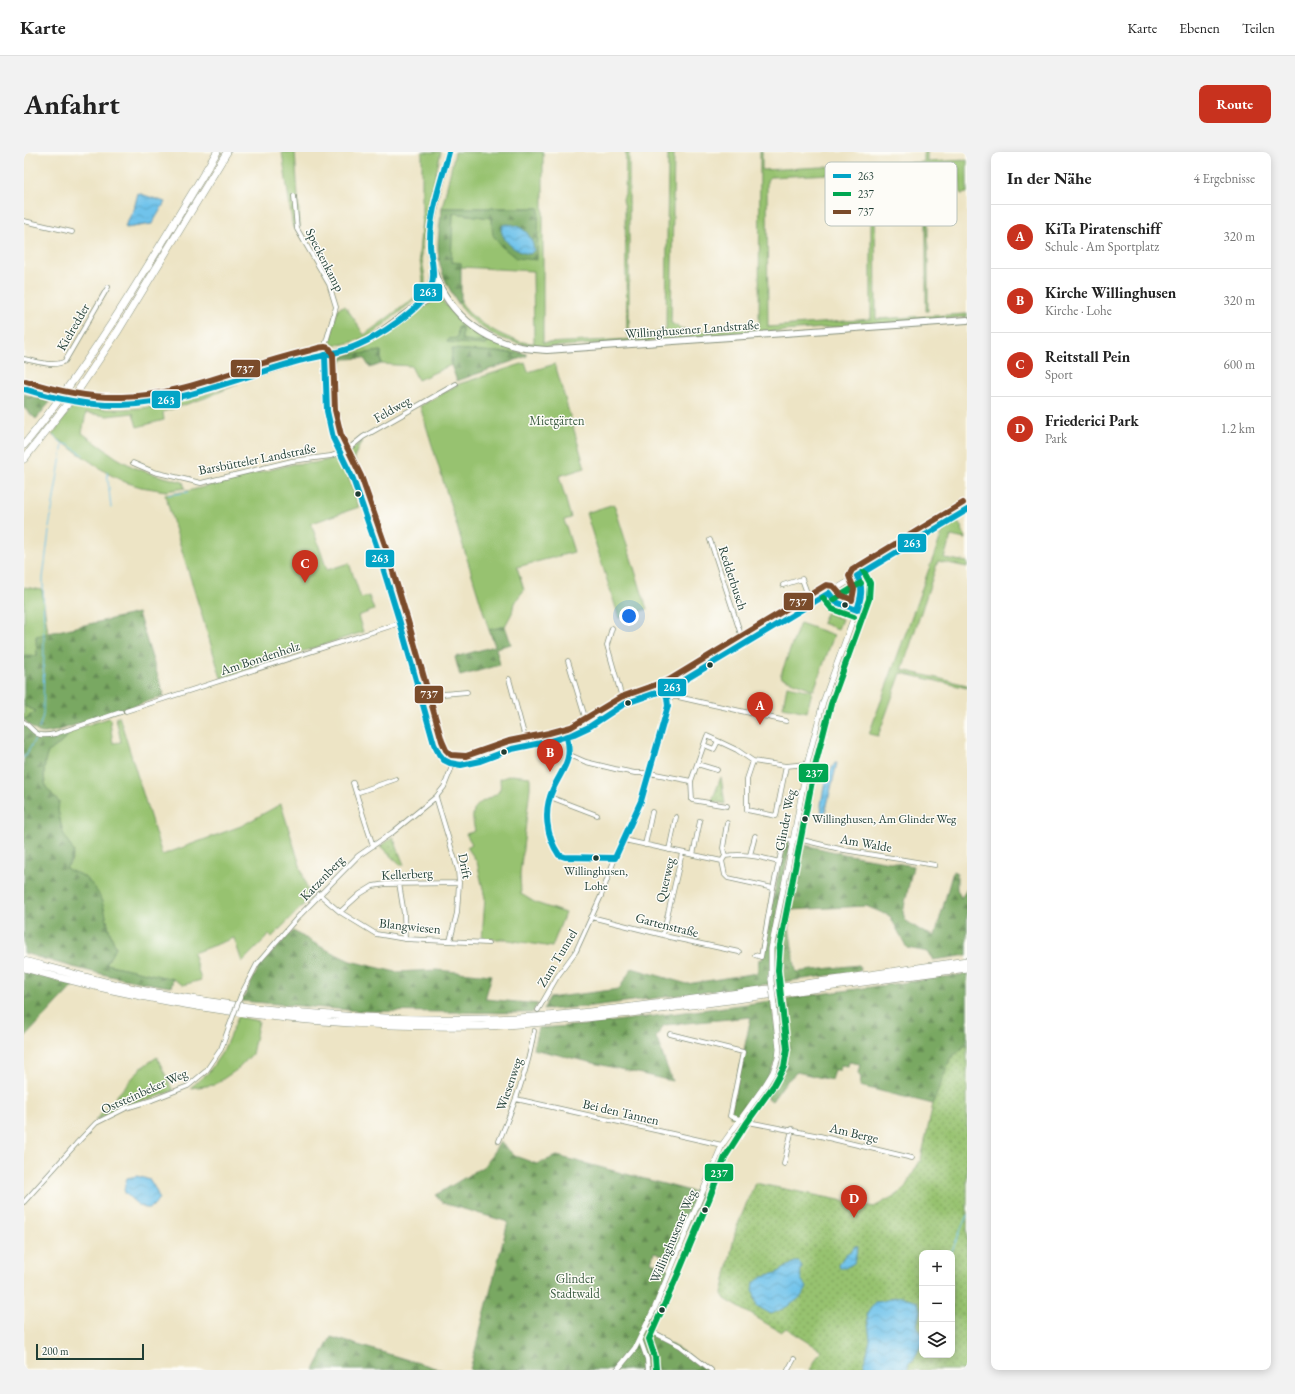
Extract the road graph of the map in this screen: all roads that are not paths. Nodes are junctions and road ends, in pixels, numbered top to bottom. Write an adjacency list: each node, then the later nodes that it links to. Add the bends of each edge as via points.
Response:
1 (217, 152): 19 (highway, via 116,316 63,394)
2 (227, 152): 21 (highway, via 79,389)
3 (449, 152): 7 (main road, via 431,227 430,246)
4 (294, 196): 15 (street, Speckenkamp, via 297,229 329,284 336,307)
5 (24, 221): 6 (street)
6 (72, 232)
7 (434, 270): 9 (main road, Willinghusener Landstraße); 11 (main road, via 431,286)
8 (108, 288): 16 (street, Kielredder, via 65,361 55,364)
9 (441, 290): 10 (main road); 11 (main road); 12 (main road, Willinghusener Landstraße)
10 (436, 296): 12 (main road); 13 (main road)
11 (425, 297): 13 (main road)
12 (450, 304): 14 (main road, Willinghusener Landstraße, via 467,322 490,337 520,348 547,350)
13 (415, 307): 15 (main road, via 374,336 351,348)
14 (967, 320)
15 (325, 355): 18 (main road, bridge, via 198,392 137,404 84,403); 20 (street, Barsbütteler Landstraße, via 327,411)
16 (24, 359)
17 (456, 384): 20 (street, Feldweg)
18 (24, 389)
19 (24, 445)
20 (340, 453): 22 (street, Barsbütteler Landstraße, via 292,461 201,483 154,472); 28 (street, Barsbütteler Landstraße, via 350,471)
21 (24, 459)
22 (133, 463)
23 (967, 510): 25 (street)
24 (710, 540): 30 (street, Redderbusch)
25 (857, 576): 27 (street); 49 (street, Glinder Weg, via 862,585 862,597 823,702)
26 (783, 586): 27 (street, via 802,578)
27 (811, 604): 30 (street)
28 (400, 623): 36 (street, Barsbütteler Landstraße); 39 (street, Am Bondenholz, via 55,734 36,734)
29 (612, 628): 37 (street, via 607,645)
30 (744, 644): 33 (street)
31 (568, 661): 40 (street)
32 (509, 679): 43 (street)
33 (664, 691): 35 (street); 37 (street)
34 (467, 692): 36 (street, via 443,694)
35 (667, 697): 38 (street, via 678,697); 52 (street, Zum Tunnel, via 668,706)
36 (422, 701): 47 (street, Barsbütteler Landstraße, via 438,754)
37 (625, 704): 40 (street)
38 (786, 721)
39 (24, 722)
40 (588, 727): 41 (street)
41 (567, 737): 43 (street); 45 (street)
42 (718, 740): 44 (street, via 714,749); 44 (street, via 707,736); 46 (street)
43 (527, 745): 47 (street, via 473,763)
44 (704, 745): 48 (street)
45 (570, 755): 52 (street, via 615,770); 58 (street)
46 (753, 761): 50 (street); 50 (street, via 747,779 747,810 776,816)
47 (453, 764): 57 (street, Katzenberg, via 444,788)
48 (697, 764): 51 (street); 54 (street)
49 (807, 764): 50 (street); 66 (street, Glinder Weg)
50 (786, 766)
51 (717, 770)
52 (650, 773): 54 (street); 67 (street, Zum Tunnel)
53 (396, 779): 56 (street)
54 (691, 781): 59 (street, via 692,800)
55 (353, 783): 56 (street)
56 (356, 793): 69 (street)
57 (436, 797): 69 (street, Katzenberg); 80 (street, Drift, via 457,863)
58 (550, 797): 61 (street); 75 (street, via 546,811 548,827 559,855)
59 (727, 806)
60 (652, 812): 68 (street)
61 (597, 815)
62 (676, 817): 70 (street)
63 (700, 821): 72 (street)
64 (727, 823): 74 (street, via 723,848)
65 (755, 836): 73 (street)
66 (794, 839): 77 (street, via 784,838); 78 (street, Am Walde); 95 (street, Glinder Weg, bridge, via 771,949)
67 (624, 840): 68 (street); 75 (street, Zum Tunnel)
68 (645, 844): 70 (street)
69 (373, 846): 82 (street, Katzenberg, via 358,856)
70 (669, 850): 71 (street)
71 (682, 853): 72 (street); 85 (street, Querweg)
72 (693, 855): 76 (street)
73 (750, 855): 74 (street); 77 (street)
74 (725, 856): 76 (street)
75 (615, 858): 84 (street, Zum Tunnel)
76 (722, 861): 81 (street, via 728,878)
77 (779, 862): 81 (street)
78 (935, 865)
79 (398, 883): 80 (street, Kellerberg); 83 (street, Kellerberg, via 373,886); 86 (street)
80 (459, 883): 87 (street, Drift, via 457,913)
81 (773, 888): 90 (street, via 761,957)
82 (319, 894): 83 (street, Blangwiesen); 97 (street, Katzenberg, bridge, via 257,964 241,995)
83 (340, 912): 86 (street, Blangwiesen, via 376,934)
84 (591, 917): 85 (street, Gartenstraße); 96 (street, Zum Tunnel, via 576,951)
85 (663, 935): 89 (street, Gartenstraße)
86 (406, 939): 87 (street, Blangwiesen)
87 (450, 941): 88 (street, Blangwiesen)
88 (488, 943)
89 (739, 952)
90 (755, 956)
91 (24, 961): 92 (highway, via 106,982 208,1002 328,1015 428,1019 485,1019 575,1013)
92 (967, 962)
93 (24, 968): 94 (highway, via 132,995 206,1008 328,1022 427,1026 485,1026 576,1020)
94 (967, 968)
95 (774, 1005): 101 (street, Willinghusener Weg, via 778,1058 765,1085)
96 (538, 1010)
97 (229, 1027): 107 (street, Oststeinbeker Weg, via 221,1049 206,1071 188,1086 126,1108 96,1123)
98 (534, 1031): 100 (street, Wiesenweg, via 527,1066)
99 (670, 1034): 101 (street, via 743,1052 730,1116)
100 (516, 1099): 103 (street, Wiesenweg); 104 (street, Bei den Tannen)
101 (739, 1120): 102 (street, Am Berge); 104 (street, Willinghusener Weg)
102 (792, 1130): 105 (street, Am Berge); 106 (street)
103 (499, 1141)
104 (722, 1145): 108 (street, Willinghusener Weg)
105 (912, 1158)
106 (784, 1164)
107 (24, 1202)
108 (645, 1328): 109 (street, Willinghusener Weg); 113 (street, via 680,1346)
109 (640, 1339): 111 (street, Willinghusener Weg); 112 (street)
110 (794, 1359): 114 (street)
111 (617, 1370)
112 (648, 1370)
113 (711, 1370)
114 (788, 1370)

